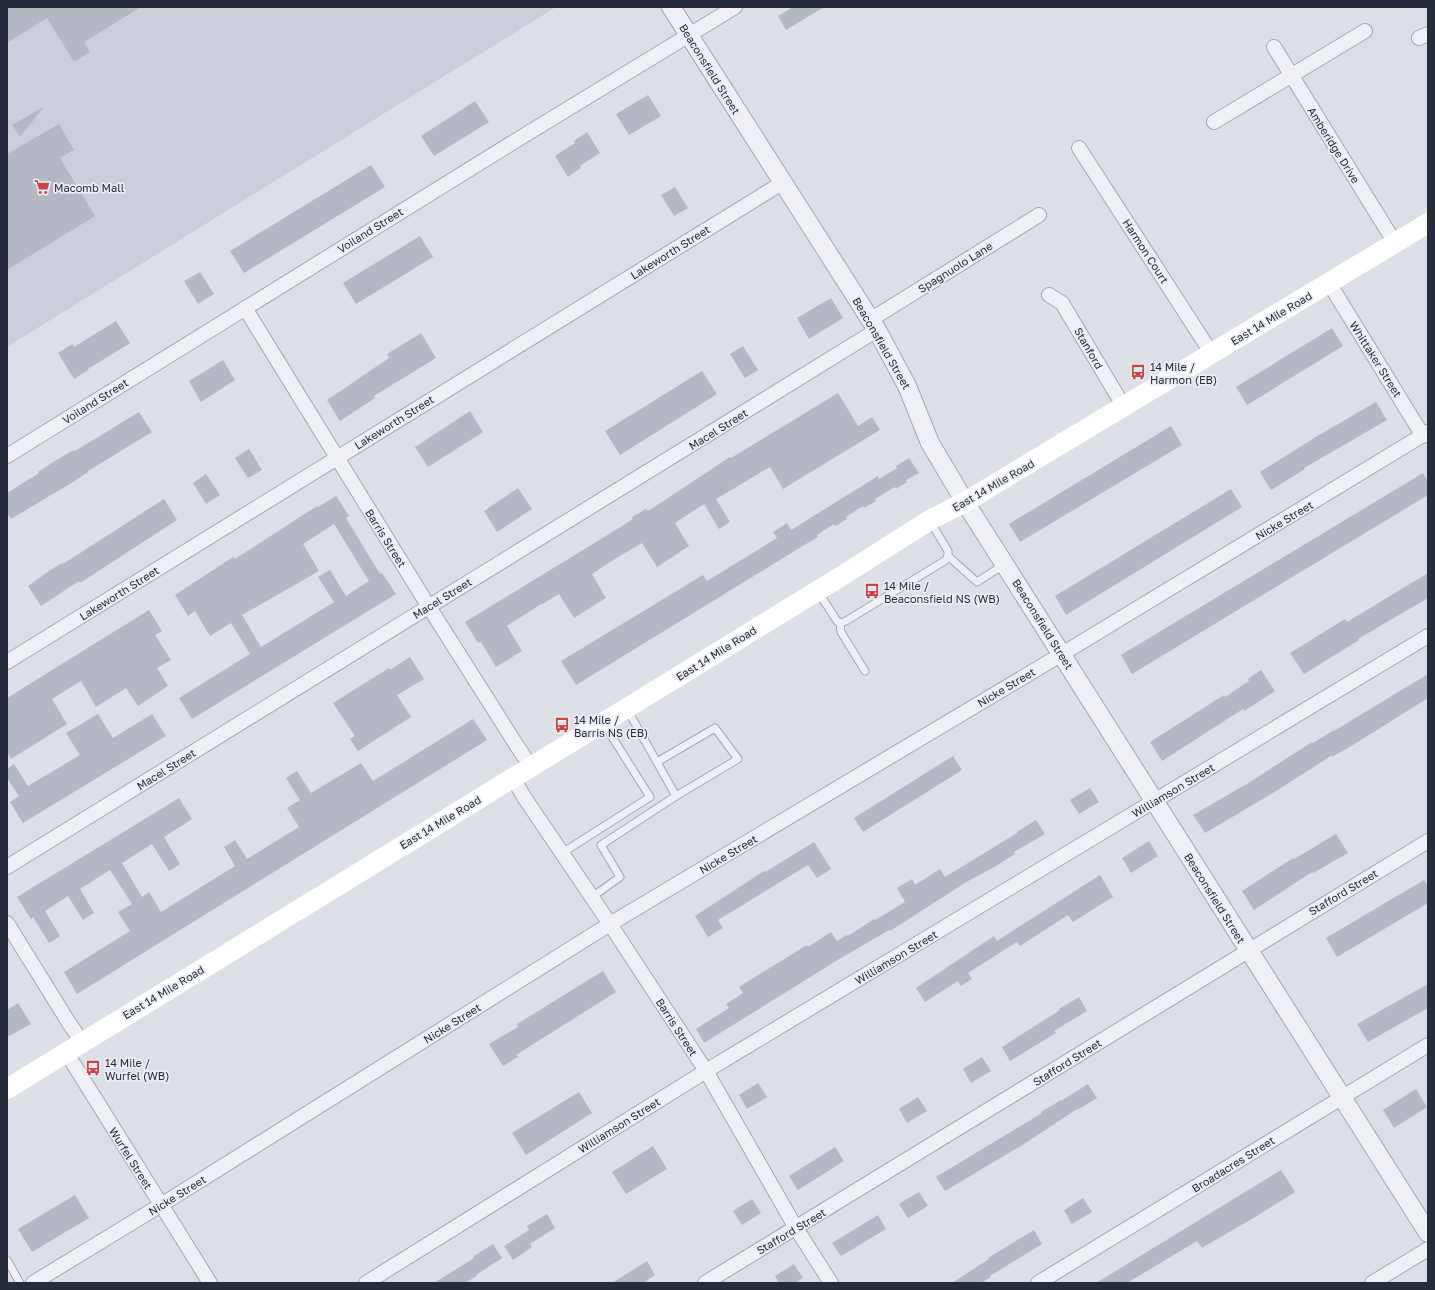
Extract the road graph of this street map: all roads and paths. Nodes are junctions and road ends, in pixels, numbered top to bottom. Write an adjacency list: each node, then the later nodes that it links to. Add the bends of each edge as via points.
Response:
1 (671, 7): 4 (street, Beaconsfield Street)
2 (735, 7): 4 (street, Voiland Street)
3 (1365, 31): 6 (street)
4 (689, 35): 9 (street, Beaconsfield Street); 15 (street, Voiland Street)
5 (1274, 48): 6 (street, Amberidge Drive)
6 (1292, 76): 7 (street); 12 (street, Amberidge Drive)
7 (1214, 122)
8 (1079, 148): 17 (street, Harmon Court)
9 (782, 183): 16 (street, Beaconsfield Street); 21 (street, Lakeworth Street)
10 (1040, 214): 16 (street, Spagnuolo Lane)
11 (1428, 223): 12 (main road, East 14 Mile Road)
12 (1395, 243): 13 (main road, East 14 Mile Road)
13 (1329, 283): 17 (main road, East 14 Mile Road); 19 (street, Whittaker Street)
14 (1049, 295): 18 (street, Stanford, via 1062,303)
15 (245, 308): 20 (street, Voiland Street); 21 (street, Barris Street)
16 (874, 325): 22 (street, Beaconsfield Street, via 907,386 930,443); 27 (street, Macel Street)
17 (1212, 354): 18 (main road, East 14 Mile Road)
18 (1124, 407): 22 (main road, East 14 Mile Road)
19 (1425, 434): 30 (street, Nicke Street)
20 (7, 456)
21 (337, 458): 27 (street, Barris Street); 31 (street, Lakeworth Street)
22 (965, 502): 23 (main road, East 14 Mile Road); 25 (street, Beaconsfield Street)
23 (930, 520): 24 (lane, via 948,551); 26 (main road, East 14 Mile Road)
24 (948, 556): 25 (lane, via 977,582); 28 (lane, via 946,560)
25 (1005, 564): 30 (street, Beaconsfield Street)
26 (817, 591): 28 (lane); 33 (main road, East 14 Mile Road)
27 (428, 606): 36 (street, Barris Street); 42 (street, Macel Street)
28 (840, 623): 32 (lane, via 841,632)
29 (1428, 636): 39 (street, Williamson Street)
30 (1062, 654): 39 (street, Beaconsfield Street); 45 (street, Nicke Street)
31 (7, 662)
32 (865, 671)
33 (626, 708): 34 (main road, East 14 Mile Road); 35 (lane)
34 (603, 722): 36 (main road, East 14 Mile Road); 41 (lane, via 650,797)
35 (657, 762): 38 (lane); 38 (lane, via 715,728 738,759)
36 (531, 766): 37 (main road, East 14 Mile Road)
37 (513, 778): 41 (street, Barris Street); 48 (main road, East 14 Mile Road)
38 (676, 796): 43 (lane, via 600,845 620,877)
39 (1155, 801): 46 (street, Beaconsfield Street); 49 (street, Williamson Street)
40 (1428, 841): 46 (street, Stafford Street)
41 (562, 853): 43 (street, Barris Street)
42 (7, 867)
43 (592, 897): 45 (street, Barris Street)
44 (7, 923): 48 (street, Wurfel Street, via 69,1023)
45 (610, 924): 49 (street, Barris Street); 52 (street, Nicke Street)
46 (1248, 950): 51 (street, Beaconsfield Street); 53 (street, Stafford Street)
47 (1428, 1045): 51 (street, Broadacres Street)
48 (74, 1047): 50 (main road, East 14 Mile Road); 52 (street, Wurfel Street)
49 (706, 1071): 53 (street, Barris Street); 60 (street, Williamson Street)
50 (7, 1089)
51 (1341, 1097): 54 (street, Beaconsfield Street); 63 (street, Broadacres Street)
52 (161, 1205): 58 (street, Nicke Street); 59 (street, Wurfel Street)
53 (796, 1228): 61 (street, Stafford Street); 62 (street, Barris Street)
54 (1428, 1233)
55 (1428, 1249): 64 (street)
56 (7, 1260): 57 (lane)
57 (20, 1283)
58 (33, 1283)
59 (210, 1283)
60 (366, 1283)
61 (706, 1283)
62 (831, 1283)
63 (1038, 1283)
64 (1372, 1283)

